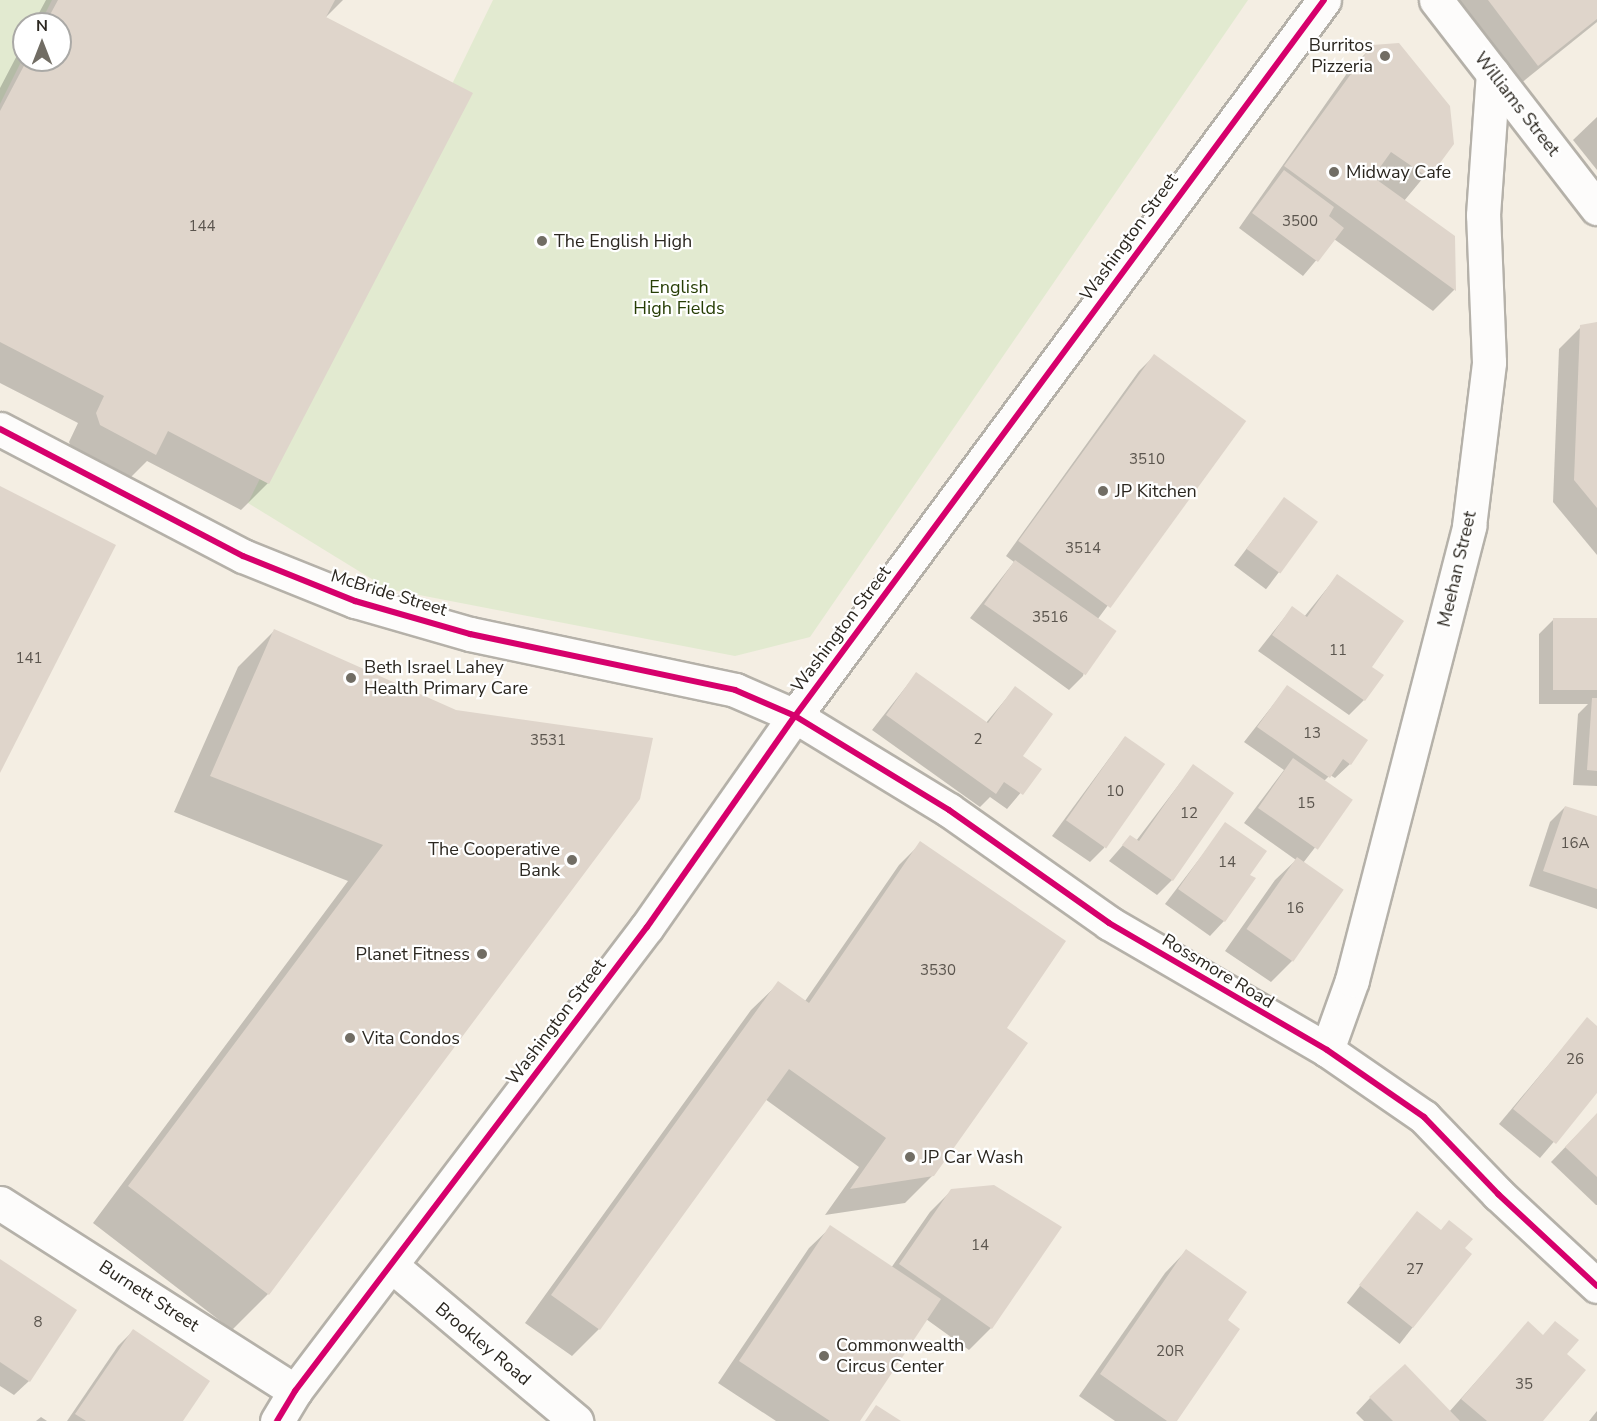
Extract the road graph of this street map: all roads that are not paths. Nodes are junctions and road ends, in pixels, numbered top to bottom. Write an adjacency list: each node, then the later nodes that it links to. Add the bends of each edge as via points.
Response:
1 (1324, 0): 6 (street, Washington Street)
2 (1436, 0): 3 (street, Williams Street)
3 (1493, 73): 4 (street, Williams Street); 7 (street, Meehan Street, via 1483,215 1489,363 1469,526 1352,980)
4 (1597, 208)
5 (0, 429): 6 (street, McBride Street, via 243,556 355,602 470,634 735,690)
6 (795, 716): 7 (street, Rossmore Road, via 949,810 1109,923); 9 (street, Washington Street, via 647,927)
7 (1327, 1050): 10 (street, Rossmore Road, via 1425,1118 1498,1194)
8 (0, 1203): 11 (street, Burnett Street)
9 (392, 1266): 11 (street, Washington Street); 13 (street, Brookley Road)
10 (1597, 1286)
11 (295, 1391): 12 (street, Washington Street)
12 (277, 1421)
13 (576, 1421)

